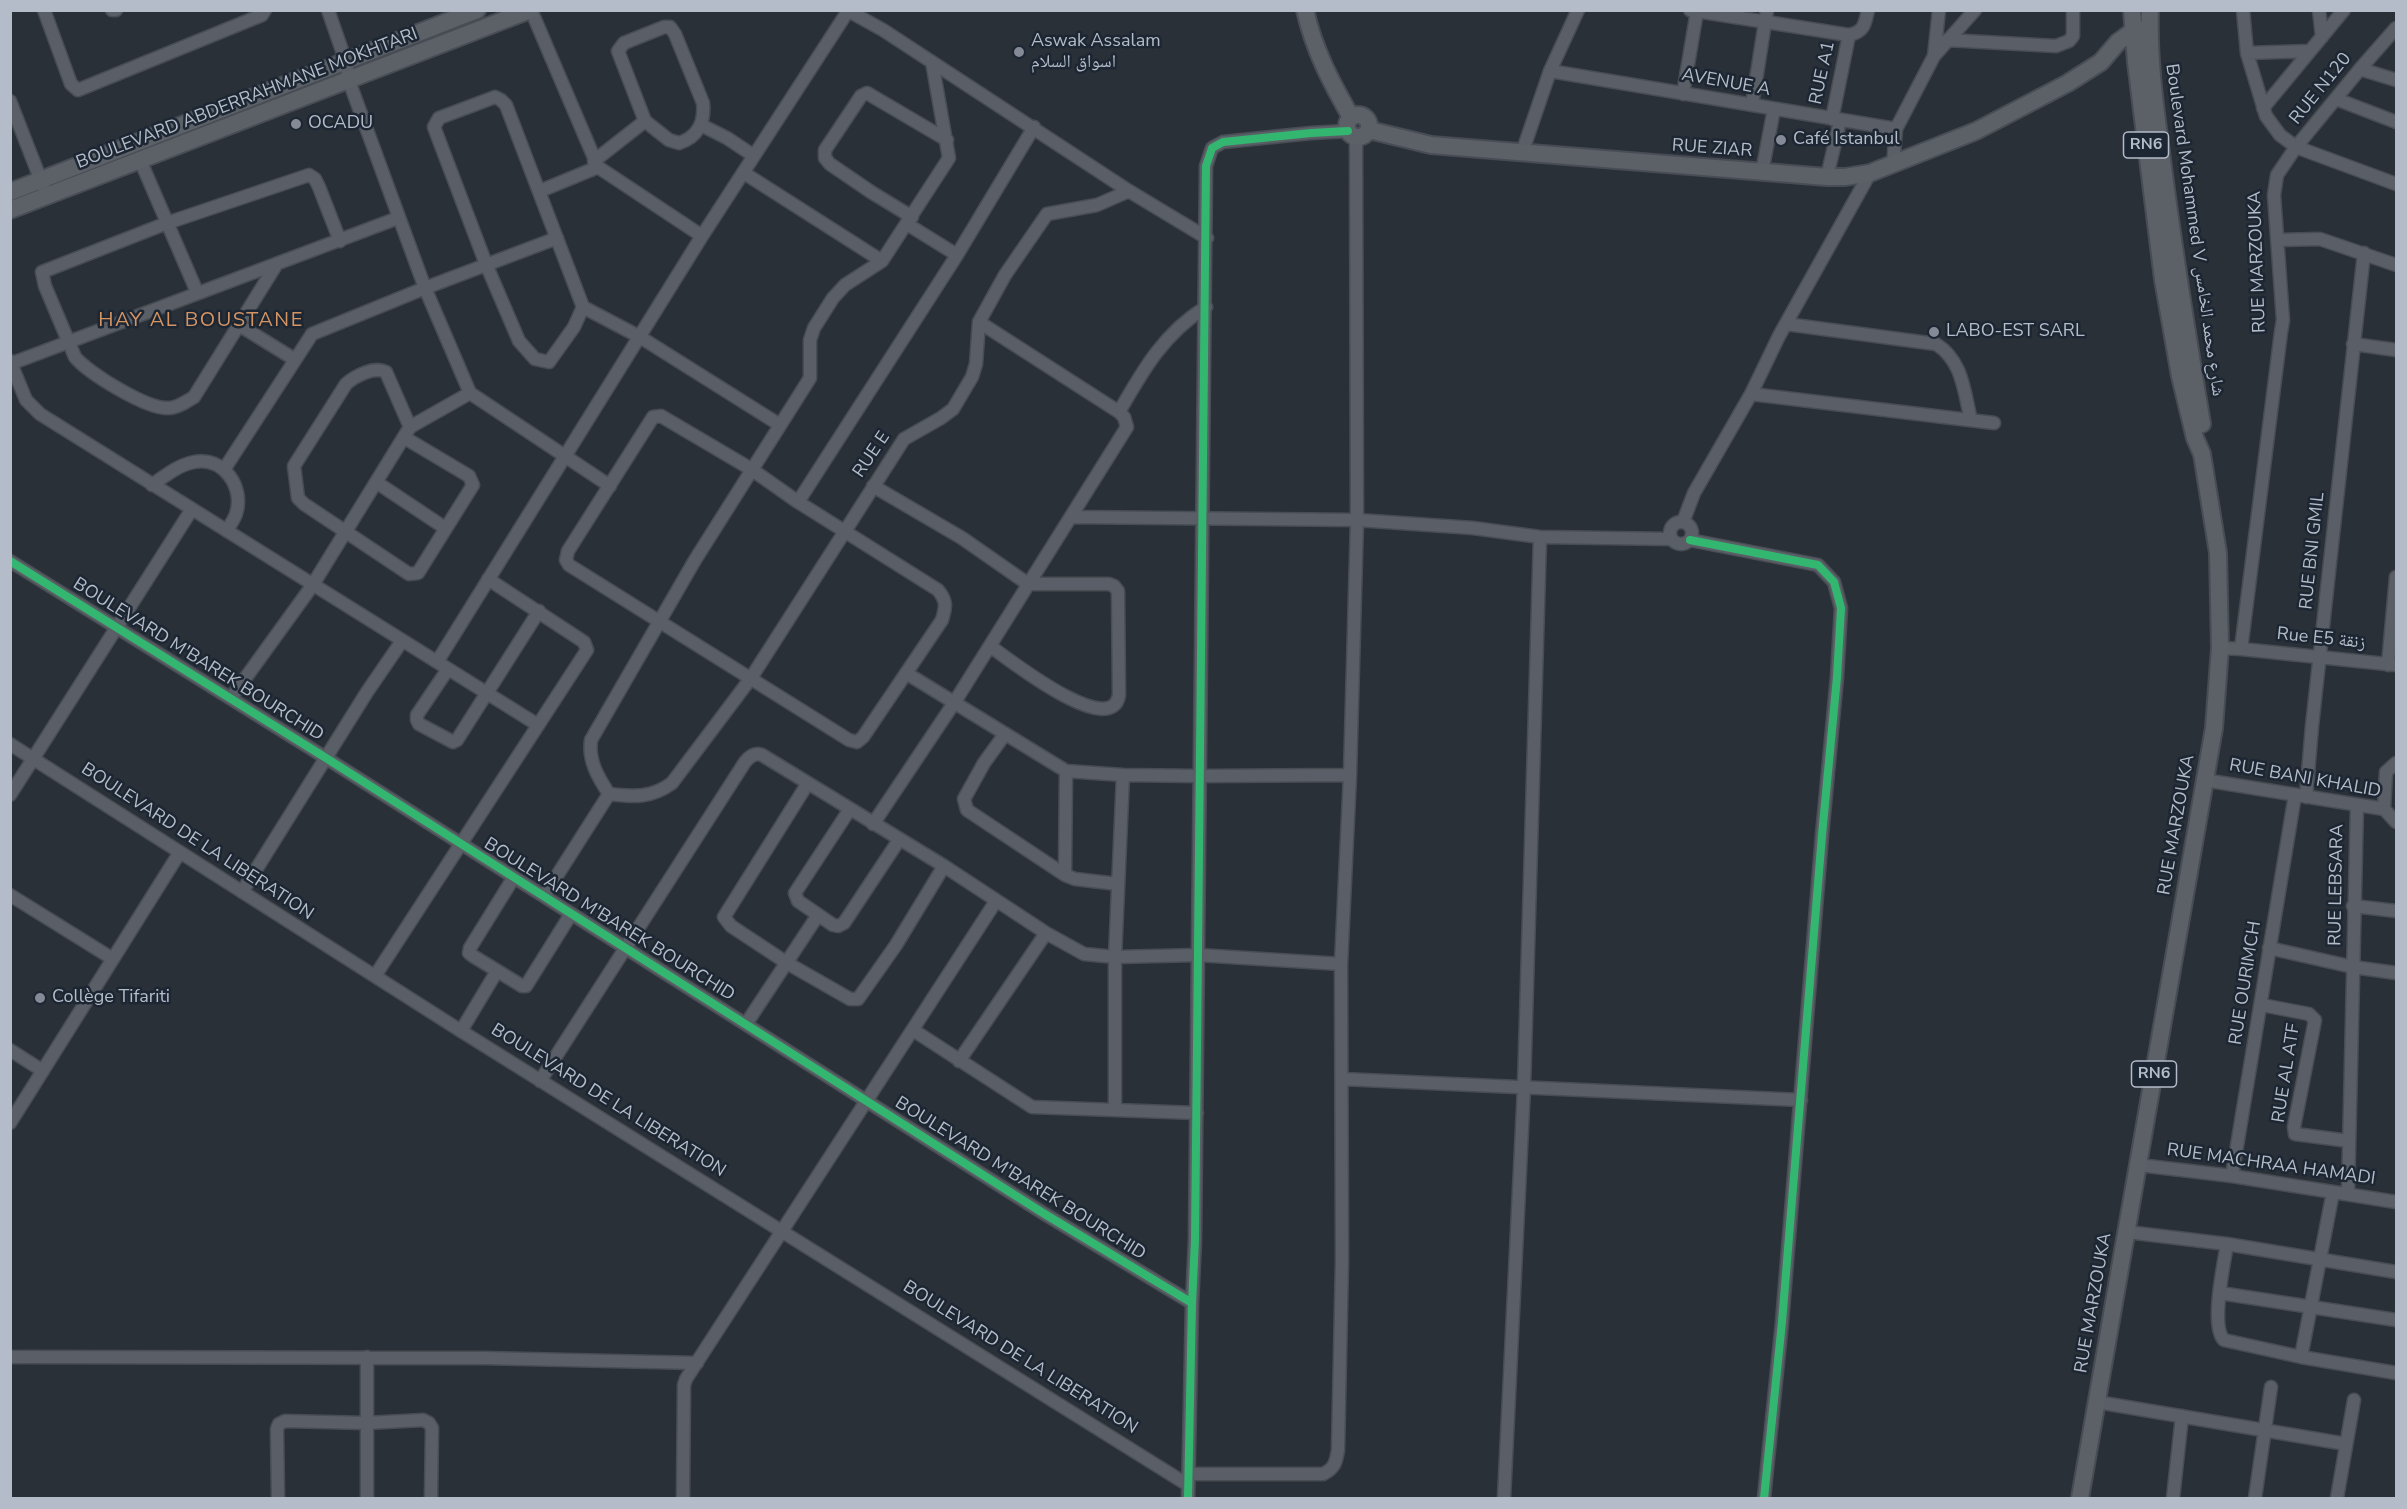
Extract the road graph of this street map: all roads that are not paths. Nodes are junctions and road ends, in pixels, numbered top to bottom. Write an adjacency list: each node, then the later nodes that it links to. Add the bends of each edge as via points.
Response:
1 (44, 10): 2 (street, via 71,84 78,90 262,15)
2 (265, 10)
3 (328, 10): 28 (street)
4 (477, 10): 28 (main road, BOULEVARD ABDERRAHMANE MOKHTARI)
5 (530, 10): 35 (main road, BOULEVARD ABDERRAHMANE MOKHTARI); 54 (street)
6 (1305, 10): 47 (main road, via 1318,57)
7 (1578, 10): 33 (street)
8 (1868, 10): 22 (street, via 1862,30)
9 (1939, 10): 27 (street)
10 (1975, 10): 24 (street)
11 (2073, 10): 24 (street, via 2073,36 2063,45)
12 (2132, 10): 21 (main road, Boulevard Mohammed V شارع محمد الخامس / RN6)
13 (2150, 10): 21 (main road, Boulevard Mohammed V شارع محمد الخامس / RN6)
14 (2243, 10): 26 (street)
15 (2319, 10): 23 (street)
16 (2344, 10): 23 (street)
17 (848, 11): 29 (street); 52 (street)
18 (1693, 11): 19 (street); 36 (street)
19 (1766, 17): 22 (street); 38 (street)
20 (2397, 28): 32 (street, RUE N120)
21 (2141, 30): 30 (main road, RUE ZIAR, via 2118,42); 31 (main road, Boulevard Mohammed V شارع محمد الخامس / RN6)
22 (1849, 35): 42 (street, RUE A1)
23 (2322, 37): 25 (street)
24 (1947, 40): 27 (street)
25 (2310, 51): 26 (street); 40 (street)
26 (2247, 53): 40 (street)
27 (1934, 56): 48 (street)
28 (346, 62): 35 (street); 61 (main road, BOULEVARD ABDERRAHMANE MOKHTARI)
29 (932, 62): 46 (street); 49 (street)
30 (2101, 62): 31 (main road); 55 (main road, RUE ZIAR, via 1998,120)
31 (2143, 62): 82 (main road, Boulevard Mohammed V شارع محمد الخامس / RN6); 82 (main road, Boulevard Mohammed V شارع محمد الخامس / RN6, via 2175,256)
32 (2360, 69): 34 (street); 37 (street, RUE N120)
33 (1550, 71): 36 (street, AVENUE A); 51 (street)
34 (2397, 80)
35 (349, 81): 53 (main road, BOULEVARD ABDERRAHMANE MOKHTARI); 68 (street)
36 (1683, 94): 38 (street, AVENUE A)
37 (2336, 99): 44 (street); 50 (street, RUE N120)
38 (1752, 105): 41 (street, AVENUE A)
39 (12, 108): 61 (street)
40 (2263, 108): 50 (street, via 2280,135)
41 (1774, 109): 42 (street, AVENUE A); 56 (street)
42 (1836, 120): 48 (street, AVENUE A); 60 (street, RUE A1)
43 (645, 121): 45 (street, via 679,143 696,134); 45 (street, via 618,50 624,43 670,27 703,103); 54 (street)
44 (2397, 122)
45 (701, 125): 52 (street)
46 (1034, 127): 64 (street); 77 (street)
47 (1356, 129): 51 (main road, RUE ZIAR, via 1431,145); 73 (street, via 1215,145 1206,166); 115 (street)
48 (1896, 129): 55 (street)
49 (947, 140): 69 (street, via 949,158); 69 (street, via 867,93 862,94 825,150 830,164)
50 (2296, 147): 59 (street, RUE N120); 62 (street)
51 (1522, 153): 56 (main road, RUE ZIAR)
52 (754, 156): 57 (street)
53 (141, 162): 66 (main road, BOULEVARD ABDERRAHMANE MOKHTARI); 70 (street)
54 (596, 164): 63 (street); 71 (street)
55 (1893, 165): 58 (main road, RUE ZIAR)
56 (1762, 172): 60 (main road, RUE ZIAR)
57 (744, 173): 71 (street); 78 (street)
58 (1870, 173): 60 (main road, RUE ZIAR); 88 (street)
59 (2277, 176): 74 (street, RUE MARZOUKA, via 2274,195)
60 (1827, 177)
61 (42, 180): 65 (main road, BOULEVARD ABDERRAHMANE MOKHTARI); 66 (street)
62 (2397, 184)
63 (540, 191): 72 (street); 79 (street, via 501,100 489,98 436,121 437,138)
64 (1129, 191): 73 (street); 87 (street, RUE E, via 1097,205 1047,214 1005,275)
65 (10, 192)
66 (47, 196): 67 (main road, BOULEVARD ABDERRAHMANE MOKHTARI)
67 (10, 210)
68 (398, 218): 75 (street); 83 (street)
69 (910, 220): 77 (street); 78 (street)
70 (167, 223): 75 (street, via 309,175 319,187); 84 (street); 91 (street, via 42,272)
71 (702, 236): 90 (street)
72 (557, 238): 79 (street); 85 (street)
73 (1207, 238): 86 (street)
74 (2278, 240): 76 (street, via 2320,238); 136 (street, RUE MARZOUKA, via 2283,320)
75 (340, 241): 80 (street)
76 (2364, 253): 81 (street); 92 (street, RUE BNI GMIL)
77 (957, 255): 111 (street)
78 (882, 261): 101 (street, via 845,285 814,328 810,340 810,378)
79 (486, 264): 83 (street); 85 (street, via 519,342 541,362 553,359)
80 (276, 265): 84 (street); 89 (street)
81 (2397, 265)
82 (2171, 280): 103 (main road, Boulevard Mohammed V شارع محمد الخامس / RN6, via 2204,437); 103 (main road, Boulevard Mohammed V شارع محمد الخامس / RN6, via 2168,310 2195,438)
83 (425, 288): 94 (street, via 312,334); 96 (street)
84 (197, 292): 91 (street)
85 (583, 307): 90 (street)
86 (1206, 307): 98 (street, via 1174,330 1139,376); 114 (street)
87 (979, 322): 98 (street); 110 (street, RUE E, via 974,373 953,409 904,439)
88 (1786, 324): 97 (street); 99 (street, via 1936,344 1950,354 1960,373)
89 (239, 325): 91 (street, via 194,396 168,408 154,406 98,378 75,357); 94 (street)
90 (640, 337): 101 (street); 104 (street)
91 (70, 341): 95 (street)
92 (2353, 344): 93 (street); 137 (street, RUE BNI GMIL)
93 (2397, 350)
94 (294, 359): 105 (street)
95 (11, 363): 108 (street, via 33,408)
96 (470, 393): 102 (street); 104 (street)
97 (1751, 394): 99 (street); 116 (street, via 1694,493)
98 (1119, 412): 113 (street, via 1126,421 1125,431)
99 (1971, 420): 100 (street)
100 (1994, 423)
101 (780, 425): 106 (street)
102 (407, 432): 107 (street); 117 (street, via 472,480 473,485); 120 (street, via 386,372 377,369 346,384 295,462 298,498)
103 (2202, 454): 135 (main road, Boulevard Mohammed V شارع محمد الخامس / RN6, via 2218,553)
104 (565, 457): 109 (street); 126 (street)
105 (225, 468): 108 (street, via 197,461); 119 (street, via 237,499 236,514)
106 (751, 470): 109 (street, via 667,418 657,416); 111 (street); 131 (street)
107 (376, 482): 117 (street); 120 (street)
108 (152, 485): 112 (street)
109 (610, 486): 131 (street, via 566,560 571,568)
110 (873, 486): 118 (street, RUE E); 128 (street, via 962,538)
111 (798, 502): 118 (street)
112 (192, 510): 119 (street); 132 (street)
113 (1071, 517): 114 (street); 128 (street)
114 (1204, 519): 115 (street); 154 (street)
115 (1357, 520): 121 (street); 153 (street)
116 (1683, 522): 122 (street, via 1671,526); 123 (street, via 1691,527)
117 (445, 528): 120 (street, via 414,575)
118 (845, 530): 140 (street, via 938,590 945,599 942,620); 141 (street, RUE E)
119 (226, 531): 129 (street)
120 (346, 531): 129 (street)
121 (1540, 537): 122 (street); 201 (street)
122 (1671, 539): 123 (street, via 1679,544)
123 (1690, 540): 202 (street, via 1811,562 1829,575 1838,592 1841,608 1837,677)
124 (10, 561): 132 (street, BOULEVARD M'BAREK BOURCHID)
125 (2397, 577): 127 (street)
126 (488, 579): 130 (street); 138 (street)
127 (2396, 582): 139 (street)
128 (1028, 584): 134 (street); 134 (street, via 1109,584 1117,589 1117,704 1097,709 1072,701)
129 (312, 586): 133 (street); 143 (street)
130 (539, 611): 142 (street); 145 (street, via 588,648)
131 (659, 622): 141 (street); 157 (street, via 591,740 593,765)
132 (118, 628): 143 (street, BOULEVARD M'BAREK BOURCHID); 148 (street)
133 (402, 641): 138 (street); 149 (street)
134 (990, 646): 144 (street)
135 (2220, 648): 136 (street); 155 (main road, RUE MARZOUKA / RN6, via 2214,728)
136 (2241, 649): 137 (street, Rue E5 زنقة)
137 (2320, 657): 139 (street, Rue E5 زنقة); 159 (street, RUE BNI GMIL)
138 (442, 665): 142 (street); 142 (street, via 417,715 419,724 455,742)
139 (2392, 665)
140 (906, 673): 141 (street, via 855,742); 144 (street)
141 (751, 678): 157 (street, RUE E, via 672,783 647,796)
142 (486, 692): 145 (street)
143 (231, 698): 149 (street, BOULEVARD M'BAREK BOURCHID)
144 (954, 703): 146 (street); 164 (street)
145 (538, 725): 166 (street)
146 (1005, 734): 151 (street); 169 (street, via 967,794 965,808)
147 (10, 744): 148 (street, BOULEVARD DE LA LIBERATION)
148 (33, 758): 158 (street); 167 (street, BOULEVARD DE LA LIBERATION)
149 (326, 758): 166 (street, BOULEVARD M'BAREK BOURCHID); 172 (street)
150 (2397, 763): 162 (street, via 2386,772)
151 (1066, 771): 152 (street); 169 (street)
152 (1123, 775): 154 (street); 171 (street)
153 (1350, 775): 154 (street); 187 (street)
154 (1200, 776): 183 (street)
155 (2204, 780): 159 (street, RUE BANI KHALID); 208 (main road, RUE MARZOUKA / RN6)
156 (808, 783): 161 (street); 181 (street, via 762,755 750,756); 186 (street, via 724,917 728,924)
157 (609, 794): 174 (street)
158 (10, 795)
159 (2301, 796): 160 (street, RUE BANI KHALID); 182 (street, RUE OURIMCH)
160 (2357, 805): 162 (street, RUE BANI KHALID); 176 (street, RUE LEBSARA)
161 (850, 809): 164 (street); 179 (street, via 795,893 798,901)
162 (2384, 809): 163 (street, RUE BANI KHALID)
163 (2397, 822)
164 (873, 824): 165 (street)
165 (899, 840): 168 (street); 179 (street, via 844,923 836,926)
166 (460, 844): 170 (street, BOULEVARD M'BAREK BOURCHID); 191 (street)
167 (180, 852): 172 (street, BOULEVARD DE LA LIBERATION); 185 (street)
168 (944, 866): 175 (street); 186 (street, via 896,945 856,1000)
169 (1065, 875): 171 (street)
170 (514, 877): 174 (street, BOULEVARD M'BAREK BOURCHID); 189 (street, via 469,953)
171 (1118, 884): 184 (street)
172 (242, 892): 191 (street, BOULEVARD DE LA LIBERATION)
173 (10, 895): 185 (street)
174 (544, 896): 178 (street, BOULEVARD M'BAREK BOURCHID)
175 (996, 901): 180 (street); 194 (street)
176 (2353, 906): 177 (street); 188 (street, RUE LEBSARA)
177 (2397, 911)
178 (571, 914): 181 (street, BOULEVARD M'BAREK BOURCHID); 189 (street, via 529,984 522,986)
179 (818, 915): 186 (street)
180 (1046, 933): 184 (street, via 1084,954); 197 (street)
181 (625, 948): 193 (street, BOULEVARD M'BAREK BOURCHID); 200 (street)
182 (2269, 948): 188 (street); 192 (street, RUE OURIMCH)
183 (1198, 955): 184 (street); 187 (street); 205 (street)
184 (1115, 957): 204 (street)
185 (113, 959): 198 (street)
186 (787, 963): 193 (street)
187 (1341, 964): 199 (street)
188 (2353, 967): 190 (street); 207 (street, RUE LEBSARA)
189 (497, 971): 195 (street)
190 (2397, 972)
191 (375, 976): 195 (street, BOULEVARD DE LA LIBERATION)
192 (2262, 1005): 207 (street, RUE AL ATF, via 2309,1014 2315,1020 2295,1134); 209 (street, RUE OURIMCH)
193 (746, 1024): 203 (street, BOULEVARD M'BAREK BOURCHID)
194 (913, 1030): 197 (street); 203 (street)
195 (461, 1031): 200 (street, BOULEVARD DE LA LIBERATION)
196 (10, 1050): 198 (street)
197 (959, 1061): 204 (street, via 1032,1107)
198 (43, 1071): 206 (street)
199 (1342, 1079): 201 (street); 234 (street, via 1342,1260 1335,1464 1323,1474)
200 (540, 1081): 213 (street, BOULEVARD DE LA LIBERATION)
201 (1524, 1087): 202 (street); 240 (street)
202 (1801, 1100): 241 (street)
203 (866, 1101): 213 (street); 219 (street, BOULEVARD M'BAREK BOURCHID)
204 (1115, 1109): 205 (street)
205 (1197, 1113): 219 (street)
206 (10, 1123)
207 (2349, 1141): 211 (street, RUE LEBSARA)
208 (2139, 1165): 209 (street, RUE MACHRAA HAMADI); 214 (main road, RUE MARZOUKA / RN6)
209 (2232, 1176): 210 (street, RUE MACHRAA HAMADI)
210 (2333, 1192): 211 (street, RUE MACHRAA HAMADI); 216 (street)
211 (2348, 1193): 212 (street, RUE MACHRAA HAMADI)
212 (2397, 1202)
213 (783, 1231): 225 (street); 234 (street, BOULEVARD DE LA LIBERATION)
214 (2127, 1232): 215 (street); 229 (main road, RUE MARZOUKA / RN6)
215 (2227, 1245): 216 (street); 218 (street)
216 (2320, 1260): 217 (street); 220 (street)
217 (2397, 1272)
218 (2220, 1293): 220 (street); 224 (street, via 2218,1328 2224,1340)
219 (1192, 1303): 234 (street)
220 (2312, 1307): 221 (street); 224 (street)
221 (2397, 1320)
222 (10, 1356): 223 (street)
223 (367, 1357): 225 (street); 231 (street)
224 (2301, 1357): 226 (street)
225 (697, 1363): 238 (street, via 684,1385)
226 (2397, 1372)
227 (2271, 1387): 232 (street)
228 (2354, 1400): 233 (street)
229 (2097, 1402): 230 (street); 242 (main road, RUE MARZOUKA / RN6)
230 (2182, 1416): 232 (street); 243 (street)
231 (366, 1423): 235 (street, via 279,1424); 236 (street); 237 (street, via 429,1423)
232 (2266, 1430): 233 (street); 244 (street)
233 (2346, 1444): 245 (street)
234 (1188, 1479): 239 (street)
235 (278, 1498)
236 (367, 1498)
237 (431, 1498)
238 (683, 1498)
239 (1188, 1498)
240 (1504, 1498)
241 (1764, 1498)
242 (2080, 1498)
243 (2174, 1498)
244 (2255, 1498)
245 (2337, 1498)

